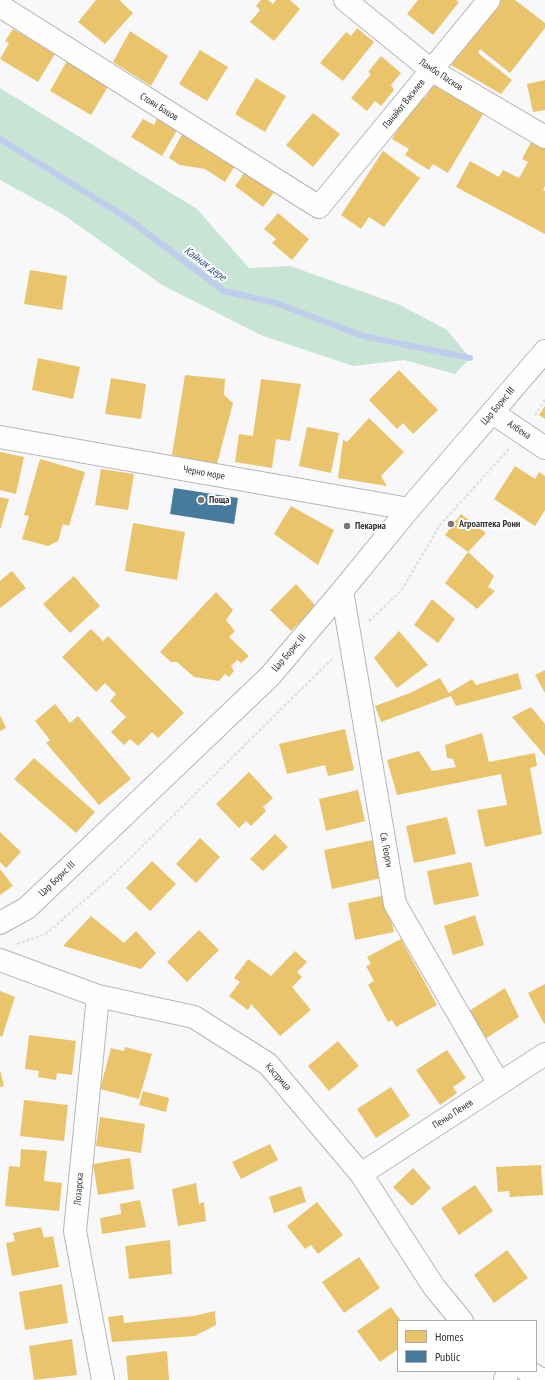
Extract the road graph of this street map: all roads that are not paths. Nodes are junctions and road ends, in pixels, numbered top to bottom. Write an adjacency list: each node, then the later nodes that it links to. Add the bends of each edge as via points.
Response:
1 (345, 0): 4 (street, Ламбо Пасков)
2 (489, 0): 4 (street, Панайот Василев)
3 (0, 6): 6 (street, Стоян Бацов)
4 (431, 70): 5 (street, Ламбо Пасков); 6 (street, Панайот Василев)
5 (545, 137)
6 (319, 207)
7 (545, 351): 8 (street, Цар Борис III)
8 (493, 413): 10 (street, Албена); 11 (street, Цар Борис III)
9 (0, 437): 11 (street, Черно море)
10 (545, 448)
11 (409, 509): 12 (street, Цар Борис III)
12 (342, 591): 13 (street, Цар Борис III, via 270,676 27,908); 17 (street, Св. Георги, via 395,904)
13 (0, 923)
14 (7, 953): 15 (street, Кастрица)
15 (98, 996): 18 (street, Кастрица, via 194,1017 268,1064); 21 (street, Лозарска, via 75,1230)
16 (545, 1054): 17 (street, Пеньо Пенев)
17 (499, 1084): 18 (street, Пеньо Пенев)
18 (360, 1174): 19 (street, Кастрица, via 434,1287)
19 (461, 1320)
20 (529, 1372): 22 (street)
21 (103, 1380)
22 (543, 1380)

